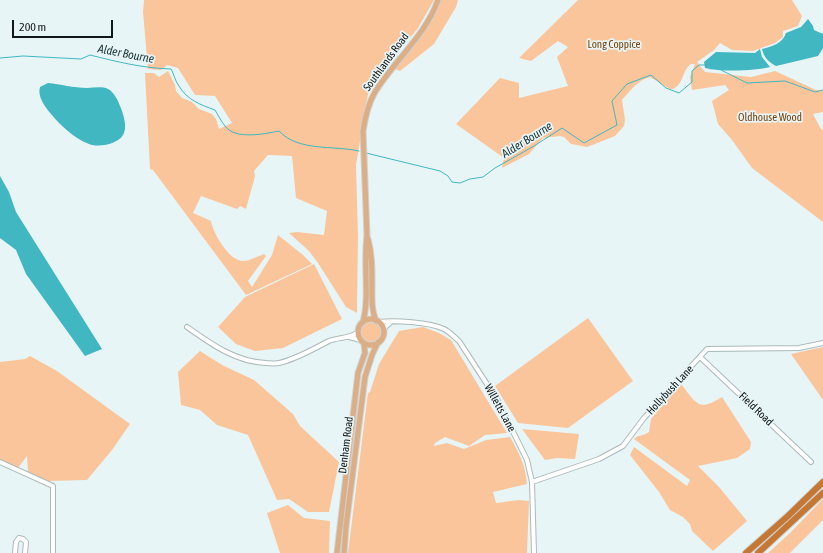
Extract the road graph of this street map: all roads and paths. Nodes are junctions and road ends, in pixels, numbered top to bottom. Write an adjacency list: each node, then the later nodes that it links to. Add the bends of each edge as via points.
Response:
1 (438, 0): 2 (main road, Southlands Road, via 423,29 374,93 366,114 363,131)
2 (367, 236): 3 (main road); 4 (main road, via 371,249 372,310)
3 (364, 322): 4 (main road); 8 (main road)
4 (377, 322): 5 (street, Willetts Lane); 7 (main road)
5 (391, 322): 7 (street); 16 (street, Willetts Lane, via 440,327 459,341 498,401 527,460)
6 (187, 327): 9 (street, via 234,356 256,363 277,363 296,358 332,340)
7 (383, 329): 11 (main road, via 383,336)
8 (358, 332): 9 (street); 10 (main road)
9 (348, 337): 10 (street)
10 (362, 342): 11 (main road, via 371,345); 22 (main road, Denham Road, via 365,353 358,373)
11 (378, 342): 23 (main road, Denham Road, via 365,377)
12 (823, 343): 13 (street, Hollybush Lane, via 800,348 707,349)
13 (700, 357): 15 (street, Field Road); 16 (street, Hollybush Lane, via 644,418 623,446 599,459)
14 (0, 462): 21 (street, via 53,486)
15 (811, 462)
16 (532, 482): 24 (street, Willetts Lane)
17 (823, 482): 25 (highway)
18 (823, 493): 26 (highway)
19 (15, 553): 20 (street, via 19,538 26,542)
20 (25, 553)
21 (53, 553)
22 (338, 553)
23 (344, 553)
24 (534, 553)
25 (746, 553)
26 (758, 553)

